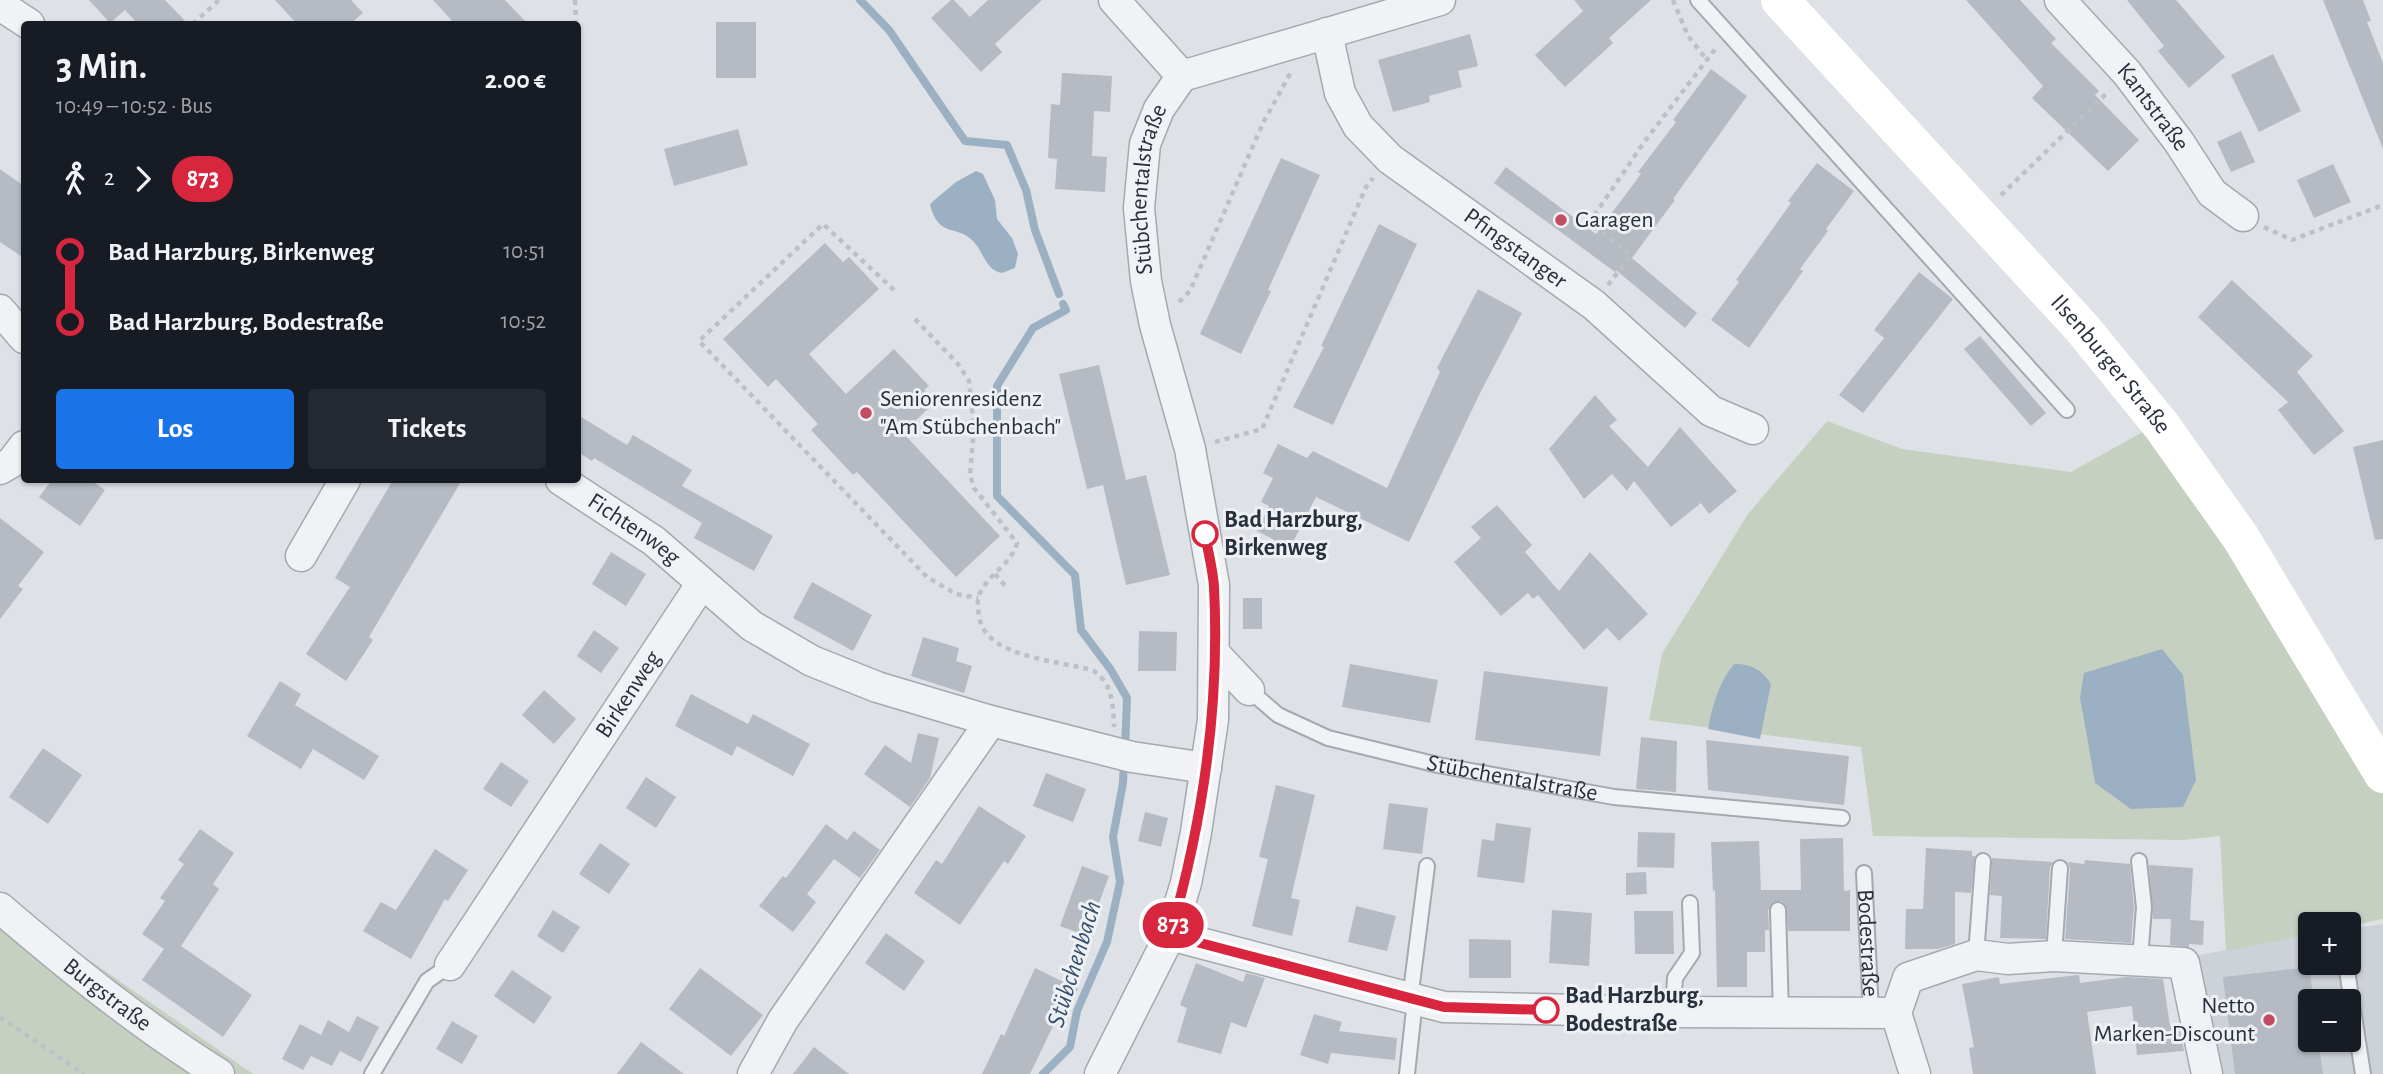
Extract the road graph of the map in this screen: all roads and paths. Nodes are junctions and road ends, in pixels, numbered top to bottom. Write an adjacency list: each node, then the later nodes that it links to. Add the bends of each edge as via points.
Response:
1 (219, 0): 11 (path)
2 (575, 0): 12 (path)
3 (1114, 0): 17 (street)
4 (1440, 0): 14 (street, Stübchentalstraße)
5 (1673, 0): 15 (path, via 1688,36)
6 (1698, 0): 13 (lane)
7 (1780, 0): 20 (main road, Ilsenburger Straße)
8 (2060, 0): 16 (street, Kantstraße)
9 (0, 5): 10 (street)
10 (24, 21)
11 (196, 21)
12 (576, 21)
13 (1727, 34): 15 (path); 28 (lane)
14 (1319, 35): 17 (street, Stübchentalstraße); 18 (street, Pfingstanger, via 1340,93 1358,126); 26 (path, via 1263,123 1190,291)
15 (1706, 59): 23 (path, via 1589,223 1630,255)
16 (2127, 74): 20 (path); 21 (street, Kantstraße, via 2212,193)
17 (1182, 76): 26 (street, Stübchentalstraße, via 1159,109 1145,144 1139,208)
18 (1390, 159): 23 (street, Pfingstanger); 30 (path, via 1366,187 1262,429)
19 (2383, 205): 21 (path, via 2292,240)
20 (1981, 215): 45 (main road, Ilsenburger Straße, via 2161,425 2241,538)
21 (2243, 216)
22 (894, 290): 39 (path, via 824,224 699,341 927,577 956,594)
23 (1594, 305): 29 (street, Pfingstanger, via 1712,411)
24 (0, 310): 27 (street)
25 (915, 319): 36 (path, via 969,381 974,428 970,475 974,488 1017,543)
26 (1155, 324): 30 (street, Stübchentalstraße)
27 (21, 334)
28 (2067, 411)
29 (1753, 429)
30 (1190, 449): 40 (street, Stübchentalstraße, via 1214,585)
31 (21, 450): 32 (street)
32 (0, 470)
33 (343, 483): 35 (street)
34 (566, 483): 37 (street, Fichtenweg, via 654,541)
35 (301, 556)
36 (995, 574): 38 (path); 39 (path)
37 (702, 583): 42 (street, via 752,626 812,661 877,687); 59 (street, Birkenweg)
38 (1008, 589)
39 (978, 598): 43 (path, via 980,625 1005,650 1078,666 1104,678 1112,698)
40 (1215, 654): 41 (street, Stübchentalstraße); 44 (street, Stübchentalstraße)
41 (1249, 690): 46 (lane, Stübchentalstraße, via 1278,715 1328,738 1438,765 1614,797)
42 (991, 722): 43 (street); 69 (street, via 783,1020)
43 (1120, 754): 44 (street)
44 (1206, 768): 55 (street, Stübchentalstraße, via 1186,883)
45 (2383, 775)
46 (1842, 818)
47 (1983, 861): 56 (lane)
48 (2139, 861): 58 (lane, via 2144,907)
49 (1427, 866): 61 (lane)
50 (2060, 868): 57 (lane)
51 (1864, 873): 64 (lane, Bodestraße)
52 (1690, 903): 62 (lane, via 1692,953 1675,978)
53 (0, 908): 67 (street, Burgstraße, via 162,1038)
54 (1778, 910): 63 (lane)
55 (1170, 935): 61 (street, Bodestraße); 70 (street, Stübchentalstraße)
56 (1976, 955): 57 (street, via 2008,959); 64 (street, via 1908,978)
57 (2054, 956): 58 (street)
58 (2140, 959): 73 (street, via 2184,963)
59 (450, 965): 68 (lane, Birkenweg, via 427,981)
60 (2348, 975): 74 (lane)
61 (1412, 999): 62 (street, Bodestraße, via 1444,1007); 71 (lane)
62 (1673, 1012): 63 (street, Bodestraße)
63 (1782, 1013): 64 (street, Bodestraße)
64 (1884, 1013): 72 (street, Bodestraße)
65 (0, 1017): 66 (path)
66 (84, 1074)
67 (219, 1074)
68 (372, 1074)
69 (753, 1074)
70 (1100, 1074)
71 (1407, 1074)
72 (1915, 1074)
73 (2207, 1074)
74 (2363, 1074)

